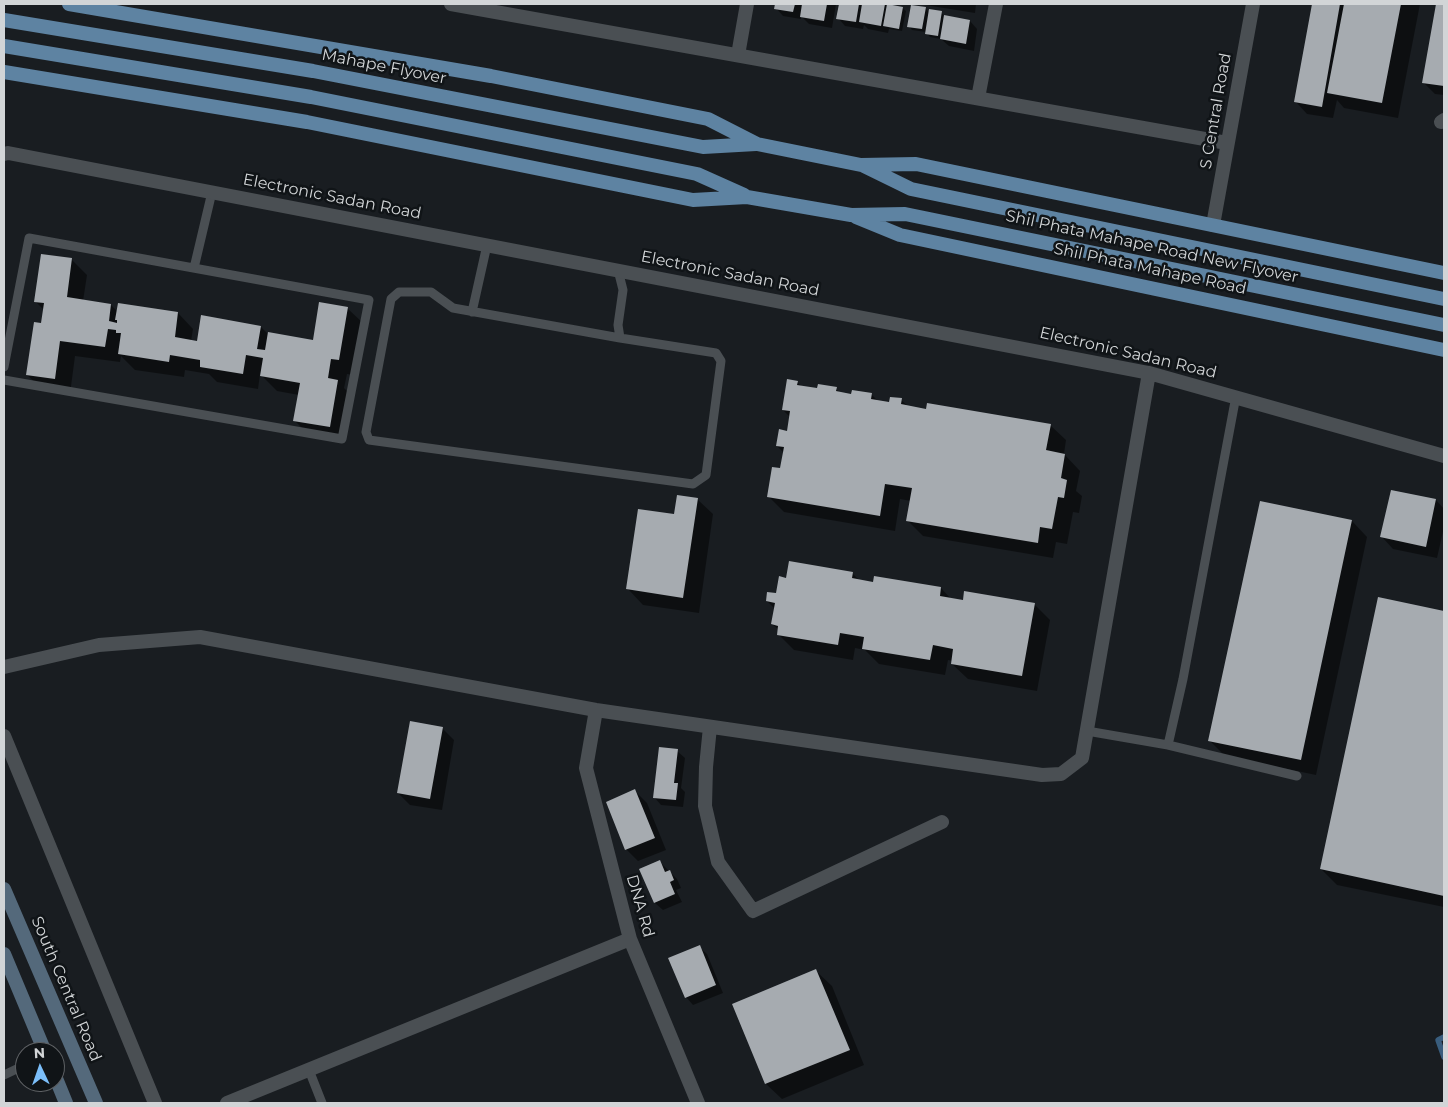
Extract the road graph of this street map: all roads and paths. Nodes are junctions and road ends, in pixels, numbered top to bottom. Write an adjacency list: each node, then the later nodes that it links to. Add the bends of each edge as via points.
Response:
1 (69, 4): 12 (main road, via 491,76 708,119)
2 (455, 4): 8 (street)
3 (747, 4): 8 (street)
4 (996, 4): 10 (street)
5 (1253, 4): 11 (street, S Central Road)
6 (4, 20): 12 (main road, Mahape Flyover, via 313,71 703,147)
7 (4, 46): 16 (main road, via 311,97 698,174)
8 (738, 55): 10 (street)
9 (4, 72): 16 (main road, via 307,122 693,200)
10 (978, 98): 11 (street)
11 (1228, 143): 18 (street, S Central Road)
12 (757, 144): 14 (main road)
13 (4, 154): 15 (street, Electronic Sadan Road)
14 (862, 165): 18 (main road, via 916,164); 23 (main road, Shil Phata Mahape Road New Flyover, via 911,189)
15 (212, 192): 19 (street, Electronic Sadan Road); 20 (lane)
16 (747, 196): 17 (main road)
17 (851, 215): 25 (main road, Shil Phata Mahape Road New Flyover, via 905,214); 27 (main road, Shil Phata Mahape Road, via 900,235)
18 (1213, 225): 22 (main road)
19 (487, 245): 21 (street, Electronic Sadan Road); 24 (lane)
20 (194, 268): 28 (lane, via 29,238); 30 (lane, via 369,300 342,439)
21 (618, 270): 26 (lane, via 623,290 618,326); 29 (street, Electronic Sadan Road)
22 (1444, 273)
23 (1444, 299)
24 (472, 312): 26 (lane); 26 (lane, via 453,308 430,292 399,292 391,299 366,432 369,440 692,484 706,475 721,361 716,353)
25 (1444, 325)
26 (620, 338)
27 (1444, 350)
28 (4, 367)
29 (1149, 373): 31 (street, Electronic Sadan Road); 36 (street)
30 (4, 380)
31 (1236, 396): 32 (street, Electronic Sadan Road); 38 (lane)
32 (1444, 456)
33 (4, 667): 34 (street, via 99,645 200,637)
34 (596, 710): 35 (street); 42 (street, DNA Rd, via 586,768)
35 (710, 727): 36 (street, via 1042,774 1061,774 1082,758); 40 (street, via 705,806 718,862 752,911)
36 (1087, 731): 38 (lane)
37 (4, 736): 47 (street)
38 (1168, 745): 39 (lane)
39 (1297, 776)
40 (942, 822)
41 (4, 889): 46 (main road, South Central Road)
42 (630, 939): 45 (street); 50 (street, DNA Rd)
43 (4, 954): 44 (main road)
44 (41, 1042)
45 (309, 1070): 48 (street); 49 (lane)
46 (96, 1103)
47 (155, 1103)
48 (227, 1103)
49 (322, 1103)
50 (698, 1103)

